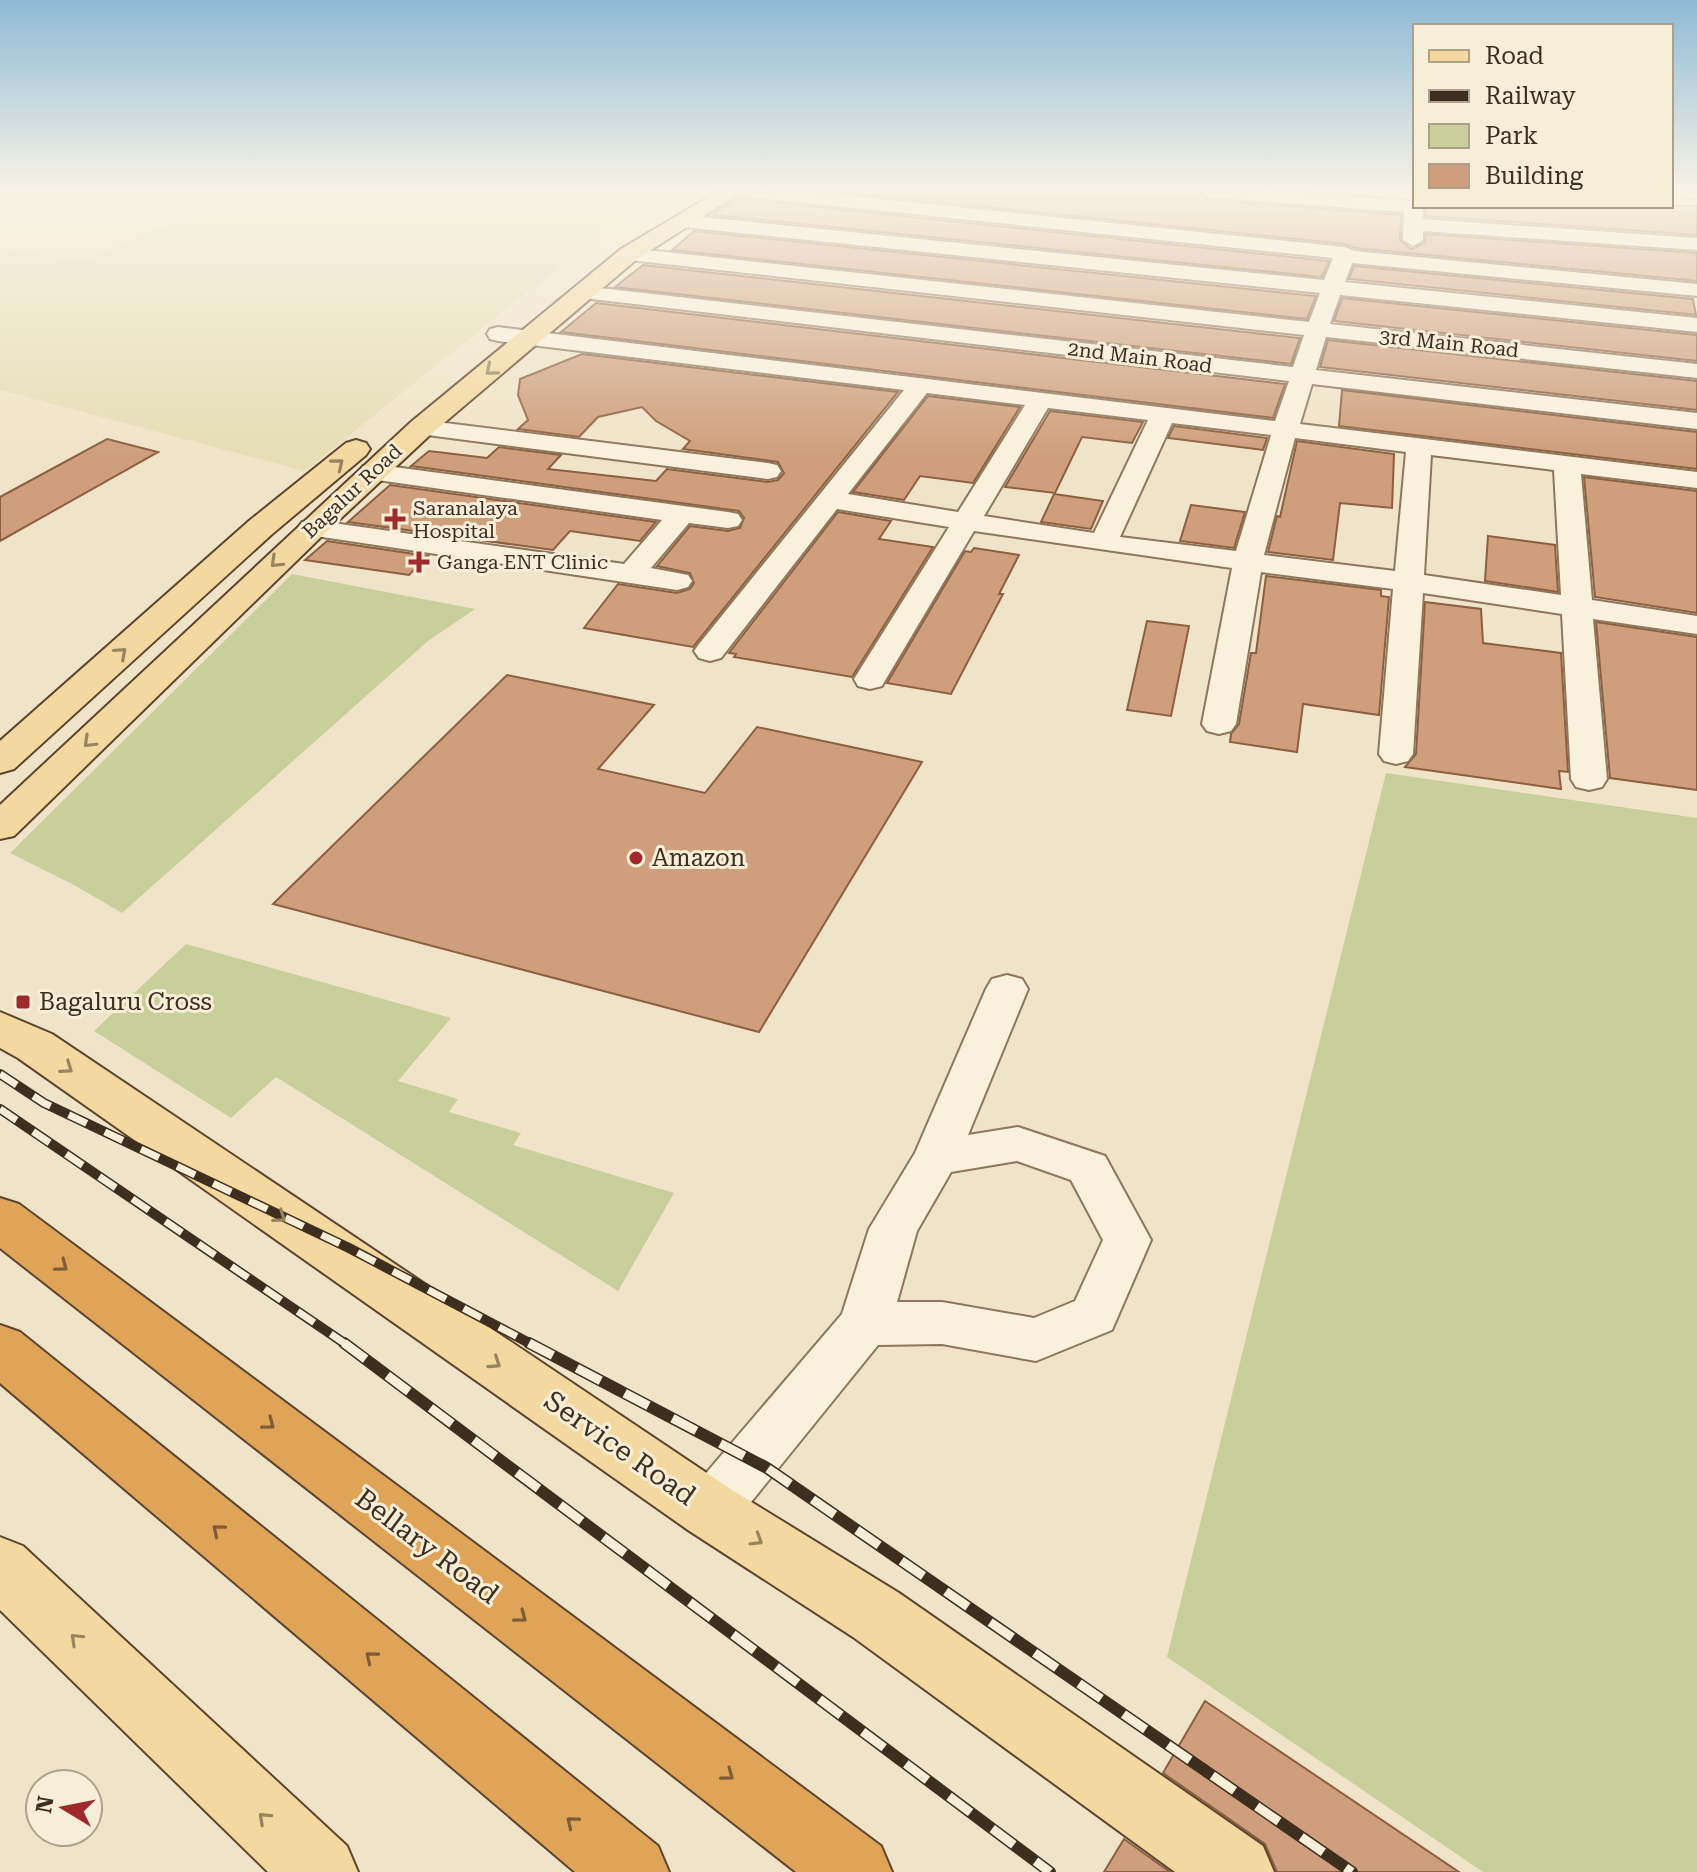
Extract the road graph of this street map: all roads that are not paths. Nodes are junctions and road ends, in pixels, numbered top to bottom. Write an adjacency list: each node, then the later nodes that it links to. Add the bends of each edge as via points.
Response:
1 (572, 278): 15 (main road, Bagalur Road)
2 (600, 278): 11 (main road, Bagalur Road)
3 (847, 278): 8 (street, 3rd Main Road)
4 (902, 278): 8 (street)
5 (1239, 278): 9 (street)
6 (1335, 278): 9 (street)
7 (1576, 278): 10 (street)
8 (897, 284): 12 (street); 14 (street, 3rd Main Road)
9 (1331, 288): 13 (street); 14 (street)
10 (1697, 290)
11 (583, 292): 12 (street, 2nd Main Road); 16 (main road, Bagalur Road)
12 (861, 325): 17 (street, 2nd Main Road); 19 (street)
13 (1697, 325)
14 (1317, 329): 18 (street, 3rd Main Road); 20 (street)
15 (498, 334): 16 (street); 48 (main road, Bagalur Road, one-way to 15, via 260,528)
16 (529, 338): 19 (street); 25 (main road, Bagalur Road, one-way to 25)
17 (1074, 366): 20 (street, 2nd Main Road); 22 (street)
18 (1697, 371)
19 (820, 373): 21 (street)
20 (1303, 376): 24 (street, 2nd Main Road); 26 (street)
21 (921, 385): 22 (street); 32 (street)
22 (1052, 400): 23 (street); 35 (street)
23 (1164, 414): 26 (street); 37 (street)
24 (1697, 421)
25 (421, 428): 29 (street); 30 (main road, Bagalur Road)
26 (1285, 430): 27 (street); 38 (street)
27 (1419, 447): 28 (street); 41 (street)
28 (1567, 466): 31 (street); 42 (street)
29 (768, 471)
30 (372, 472): 33 (street); 36 (main road, Bagalur Road)
31 (1697, 480)
32 (831, 500): 35 (street); 44 (street)
33 (682, 514): 34 (street); 39 (street)
34 (728, 520)
35 (965, 523): 37 (street); 45 (street)
36 (312, 528): 39 (street); 50 (main road, Bagalur Road, one-way to 50)
37 (1103, 543): 38 (street)
38 (1248, 560): 41 (street); 46 (street)
39 (631, 574): 40 (street)
40 (677, 581)
41 (1411, 582): 42 (street); 47 (street)
42 (1576, 607): 43 (street); 49 (street)
43 (1697, 625)
44 (710, 651)
45 (870, 679)
46 (1219, 724)
47 (1396, 754)
48 (0, 761)
49 (1589, 779)
50 (0, 827)
51 (1007, 989): 53 (street)
52 (0, 1028): 57 (main road, Service Road, one-way to 57, via 35,1046)
53 (936, 1157): 55 (street, via 893,1229); 55 (street, via 1018,1144 1088,1168 1127,1240 1094,1315 1036,1340 942,1323)
54 (0, 1219): 61 (highway, Bellary Road, one-way to 61)
55 (865, 1324): 57 (street)
56 (0, 1349): 60 (highway, one-way to 56)
57 (710, 1510): 62 (main road, Service Road, one-way to 62, via 876,1615)
58 (0, 1567): 59 (main road, one-way to 58)
59 (321, 1872)
60 (632, 1872)
61 (855, 1872)
62 (1237, 1872)

